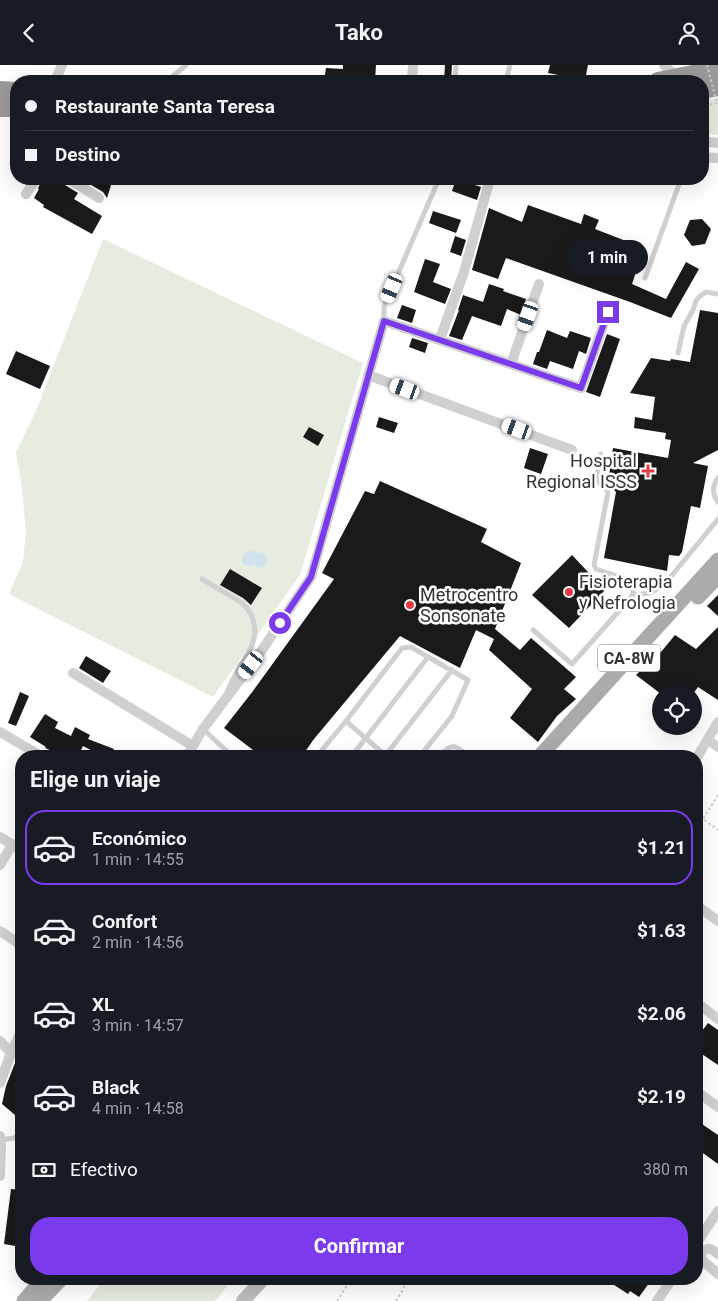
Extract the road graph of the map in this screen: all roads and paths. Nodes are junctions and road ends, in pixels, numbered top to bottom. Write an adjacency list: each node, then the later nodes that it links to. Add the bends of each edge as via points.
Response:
1 (186, 65): 5 (lane)
2 (664, 65): 6 (street)
3 (707, 65): 8 (path, bridge)
4 (718, 69): 7 (highway)
5 (174, 75)
6 (675, 75)
7 (691, 75)
8 (718, 95)
9 (32, 185): 14 (street)
10 (78, 185): 15 (street)
11 (437, 185): 20 (lane, via 384,306)
12 (488, 185): 21 (street, via 464,272)
13 (679, 185): 16 (lane)
14 (26, 194)
15 (98, 198)
16 (644, 278)
17 (540, 284): 23 (street)
18 (718, 294): 22 (lane, via 706,292 698,297 684,326)
19 (608, 312): 23 (street, via 581,388)
20 (384, 321): 21 (street); 24 (street)
21 (440, 339): 23 (street)
22 (678, 353)
23 (512, 364)
24 (368, 375): 25 (street); 38 (street, via 311,577)
25 (572, 450)
26 (601, 454): 33 (lane, via 596,479 608,492 594,565 596,569 634,585)
27 (718, 478): 28 (lane, via 713,486)
28 (718, 502)
29 (718, 519): 33 (lane, via 664,585 650,593)
30 (718, 560): 57 (main road, CA-8W)
31 (718, 575): 58 (main road, CA-8W)
32 (202, 579): 38 (lane, via 242,603 249,611 255,628 255,639)
33 (633, 595): 34 (lane, via 572,664)
34 (533, 630)
35 (428, 657): 36 (lane); 39 (lane, via 411,647 402,648); 43 (lane)
36 (452, 670): 53 (lane); 54 (lane, via 468,680 452,716)
37 (73, 673): 45 (street)
38 (223, 702): 41 (street)
39 (346, 721): 43 (lane); 50 (lane)
40 (718, 722): 44 (street)
41 (203, 729): 45 (street); 49 (lane)
42 (0, 731): 47 (street)
43 (366, 739): 51 (lane); 52 (lane)
44 (708, 740): 46 (street); 59 (street)
45 (193, 746): 48 (street)
46 (718, 747)
47 (31, 750)
48 (191, 750)
49 (226, 750)
50 (322, 750)
51 (357, 750)
52 (379, 750)
53 (391, 750)
54 (425, 750)
55 (446, 750): 56 (lane, via 455,746)
56 (461, 750)
57 (545, 750)
58 (556, 750)
59 (702, 750)
60 (718, 795): 61 (path, via 703,819)
61 (718, 830)
62 (0, 837): 63 (street)
63 (15, 847)
64 (15, 850): 65 (street)
65 (0, 865)
66 (703, 910): 67 (street)
67 (718, 921)
68 (0, 931): 69 (street)
69 (15, 941)
70 (703, 1007): 71 (street)
71 (718, 1019)
72 (0, 1041): 74 (street)
73 (15, 1045): 74 (street)
74 (11, 1053): 75 (street)
75 (0, 1083)
76 (703, 1096): 77 (street)
77 (718, 1107)
78 (0, 1136): 80 (street)
79 (15, 1137): 80 (lane)
80 (1, 1140): 81 (street)
81 (0, 1177)
82 (718, 1211): 83 (street)
83 (703, 1236)
84 (703, 1247): 85 (street)
85 (718, 1254)
86 (703, 1261): 87 (street)
87 (718, 1274)
88 (38, 1285): 94 (main road)
89 (55, 1285): 95 (main road)
90 (258, 1285): 96 (street)
91 (347, 1285): 97 (path)
92 (405, 1285): 98 (path)
93 (668, 1285): 99 (street)
94 (24, 1301)
95 (40, 1301)
96 (243, 1301)
97 (337, 1301)
98 (396, 1301)
99 (657, 1301)

